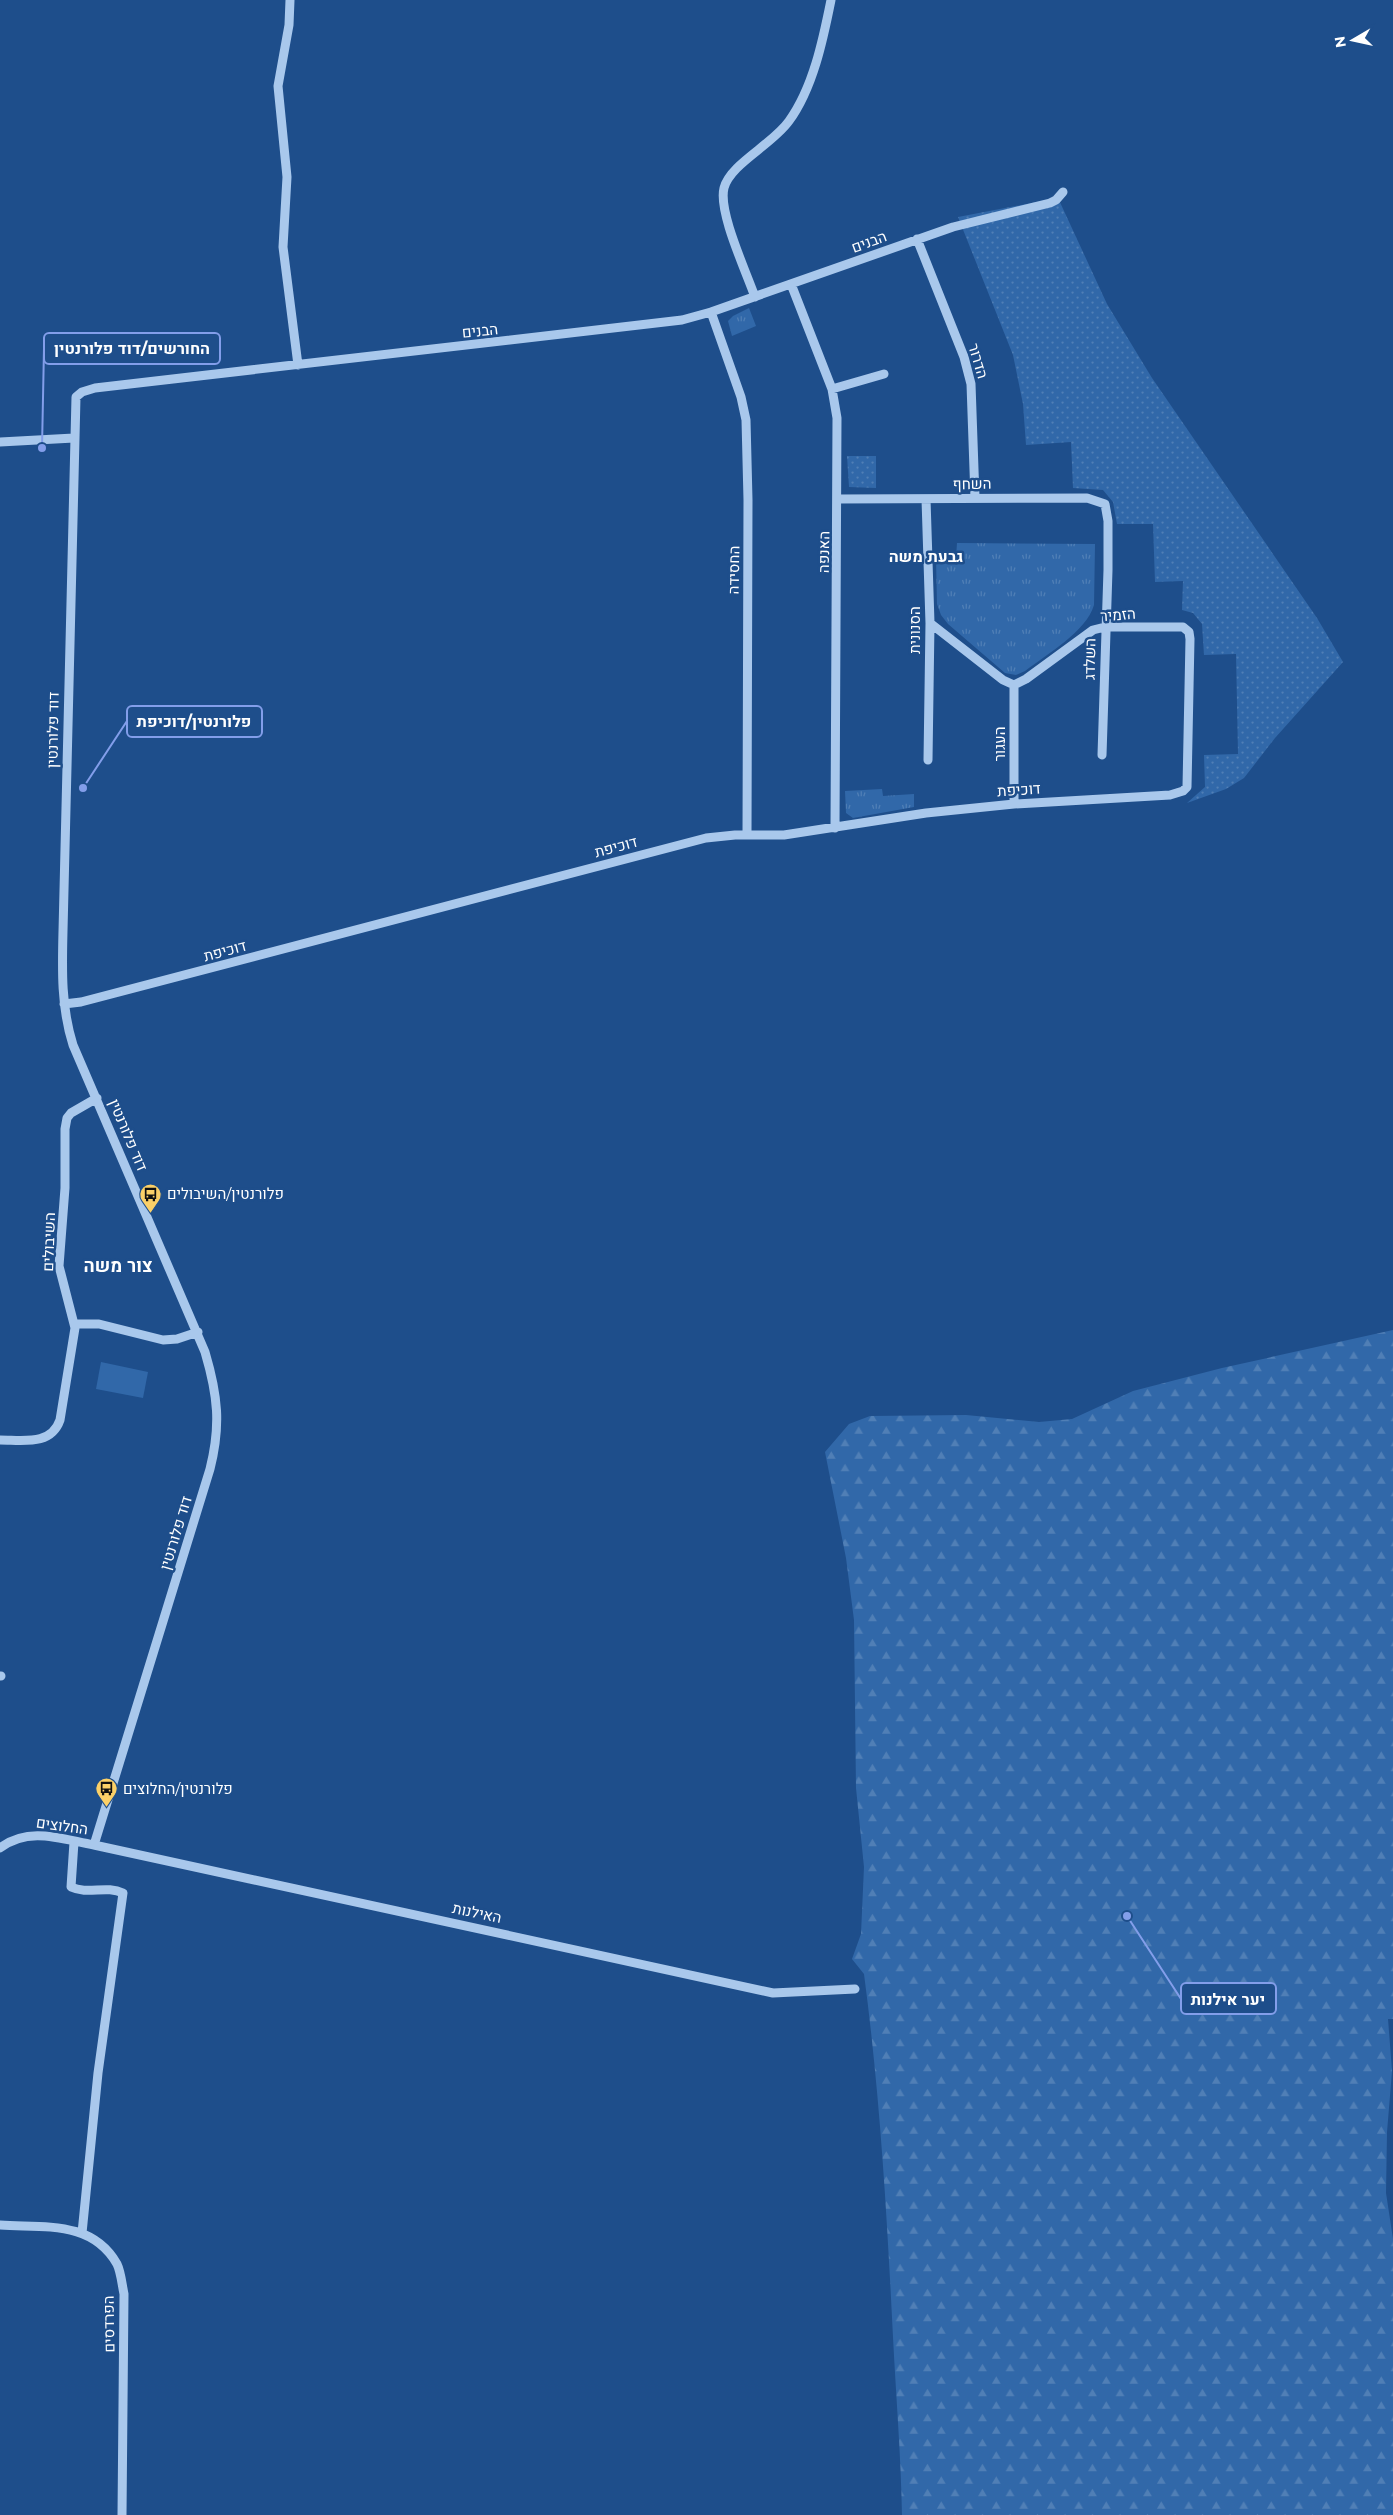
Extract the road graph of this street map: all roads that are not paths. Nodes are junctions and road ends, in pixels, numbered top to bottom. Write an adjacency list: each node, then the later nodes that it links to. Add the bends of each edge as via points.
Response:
1 (290, 0): 8 (street, via 278,86 287,178 283,248)
2 (831, 0): 6 (street, via 810,78 795,112 775,138 735,168 724,188 726,216)
3 (1063, 192): 4 (street, הבנים, via 1050,203 973,220)
4 (917, 239): 5 (street, הבנים); 13 (street, הדרור, via 964,358 971,384)
5 (791, 284): 6 (street, הבנים); 10 (street, האנפה)
6 (755, 296): 7 (street, הבנים)
7 (711, 312): 8 (street, הבנים, via 657,325); 25 (street, החסידה, via 746,420)
8 (298, 365): 11 (street, הבנים, via 88,390 76,397)
9 (884, 374): 10 (street)
10 (832, 389): 14 (street, האנפה, via 837,418)
11 (74, 438): 12 (street); 26 (street, דוד פלורנטין)
12 (0, 442)
13 (975, 498): 15 (street, השחף); 16 (street, השחף, via 1087,498)
14 (838, 499): 15 (street, השחף); 24 (street, האנפה)
15 (926, 499): 17 (street, הסנונית)
16 (1105, 504): 18 (street, השלדג, via 1108,520)
17 (930, 623): 19 (street, via 1003,680); 21 (street, הסנונית)
18 (1105, 627): 19 (street, הזמיר, via 1085,634 1026,680); 20 (street, השלדג); 22 (street, הזמיר, via 1176,626 1189,632)
19 (1014, 684): 23 (street, העגור)
20 (1102, 755)
21 (928, 760)
22 (1187, 787): 23 (street, דוכיפת, via 1170,795)
23 (1014, 804): 24 (street, דוכיפת, via 926,812)
24 (835, 828): 25 (street, דוכיפת, via 772,836)
25 (747, 835): 26 (street, דוכיפת, via 725,835 690,842 218,967)
26 (64, 1004): 27 (street, דוד פלורנטין, via 73,1045)
27 (97, 1098): 28 (street, השיבולים, via 71,1113 65,1129 65,1188 59,1266); 29 (street, דוד פלורנטין)
28 (75, 1324): 29 (street, via 99,1324 171,1341); 30 (street, השיבולים, via 60,1420 54,1433 38,1440)
29 (198, 1332): 32 (street, דוד פלורנטין, via 217,1404 216,1445)
30 (0, 1440)
31 (74, 1842): 32 (street, החלוצים); 33 (street, החלוצים, via 30,1834 11,1840); 36 (street, via 71,1886 80,1891 115,1889 122,1893 98,2073)
32 (94, 1845): 34 (street, האילנות, via 773,1994)
33 (0, 1848)
34 (855, 1989)
35 (0, 2225): 36 (street, הפרדסים)
36 (82, 2233): 37 (street, הפרדסים, via 98,2242 117,2265 124,2294)
37 (122, 2515)

